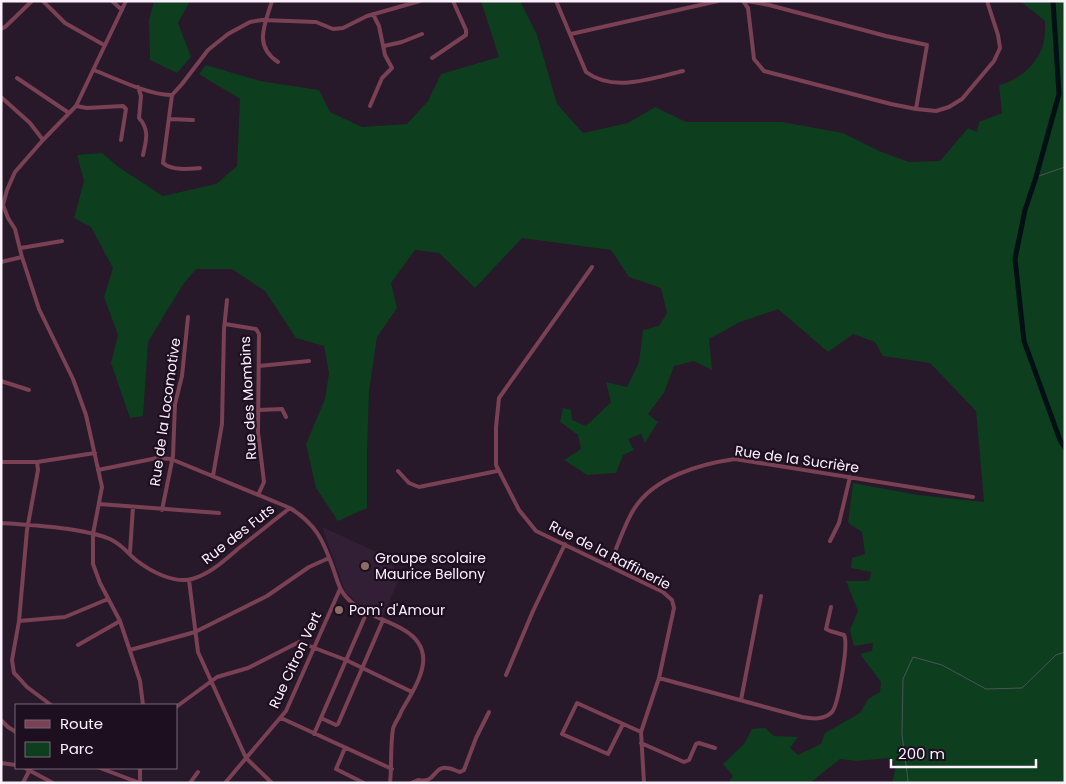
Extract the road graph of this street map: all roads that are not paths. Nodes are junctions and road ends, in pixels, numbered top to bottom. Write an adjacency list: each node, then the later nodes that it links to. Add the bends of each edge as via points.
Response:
1 (32, 1): 16 (street)
2 (43, 1): 19 (street, via 65,22)
3 (112, 1): 13 (street)
4 (126, 1): 13 (street)
5 (272, 1): 15 (street)
6 (420, 1): 14 (street)
7 (453, 1): 21 (street, via 466,34)
8 (556, 1): 18 (street)
9 (718, 1): 18 (street)
10 (743, 1): 31 (street, via 748,8 754,59 764,71)
11 (747, 1): 31 (street, via 927,45)
12 (987, 1): 31 (street, via 1000,48 994,61 962,99 936,111)
13 (122, 10): 19 (street)
14 (373, 14): 15 (street, via 343,28 333,29 316,22); 20 (street)
15 (266, 20): 22 (street, via 263,42 266,51); 27 (street, via 250,22 228,34 208,50)
16 (1, 29)
17 (422, 34): 20 (street)
18 (571, 34): 24 (street, via 586,72 599,80 621,83)
19 (104, 45): 23 (street)
20 (384, 46): 30 (street, via 392,68 382,78)
21 (432, 58)
22 (278, 62)
23 (94, 70): 26 (street); 29 (street)
24 (683, 72)
25 (17, 78): 32 (street)
26 (138, 87): 27 (street); 37 (street, via 141,96 139,118 146,127 147,136)
27 (172, 95): 33 (street)
28 (1, 97): 35 (street, via 30,123)
29 (76, 106): 32 (street); 36 (street, via 123,106 126,109)
30 (370, 106)
31 (916, 109)
32 (69, 113): 35 (street)
33 (170, 119): 34 (street); 38 (street, via 163,163 183,169)
34 (193, 120)
35 (43, 140): 40 (street, via 15,172 6,190 4,210)
36 (122, 140)
37 (143, 155)
38 (200, 168)
39 (62, 241): 40 (street)
40 (21, 248): 41 (street)
41 (22, 257): 42 (street); 53 (street, via 39,309 74,379)
42 (1, 262)
43 (592, 267): 58 (street, Rue de la Raffinerie, via 499,398)
44 (227, 300): 46 (street)
45 (188, 317): 54 (street, Rue de la Locomotive, via 182,376 175,404)
46 (225, 324): 48 (street, Rue des Mombins, via 258,331); 60 (street, via 222,424)
47 (308, 361): 48 (street)
48 (259, 366): 51 (street, Rue des Mombins)
49 (1, 380): 50 (street)
50 (29, 390)
51 (259, 410): 52 (street, via 282,409); 62 (street, Rue des Mombins, via 258,440 264,482)
52 (286, 417)
53 (95, 453): 56 (street); 57 (street)
54 (172, 459): 57 (street, via 157,458); 60 (street); 67 (street, Rue de la Locomotive)
55 (1, 462): 56 (street)
56 (37, 462): 70 (street)
57 (98, 470): 64 (street, via 102,487)
58 (497, 471): 59 (street, via 419,487 409,483); 73 (street, Rue de la Raffinerie, via 530,525)
59 (398, 472)
60 (214, 476): 62 (street)
61 (850, 478): 63 (street, Rue de la Sucrière); 72 (street, via 839,523); 76 (street, Rue de la Sucrière, via 735,459 697,467 659,484 644,497 634,509)
62 (258, 495): 66 (street)
63 (973, 497)
64 (99, 504): 65 (street); 71 (street)
65 (133, 507): 67 (street); 74 (street)
66 (290, 508): 75 (street, via 306,518 319,535); 77 (street, Rue des Futs, via 216,567)
67 (162, 510): 68 (street)
68 (219, 513)
69 (1, 523): 70 (street)
70 (28, 525): 71 (street); 84 (street)
71 (93, 534): 74 (street, via 109,539); 80 (street, via 93,564)
72 (830, 541)
73 (565, 544): 76 (street, Rue de la Raffinerie); 92 (street)
74 (130, 552): 77 (street, via 159,574)
75 (329, 558): 78 (street); 86 (street, via 309,567 267,596)
76 (609, 566): 93 (street, Rue de la Raffinerie, via 666,594 673,604)
77 (189, 580): 86 (street)
78 (340, 589): 82 (street); 88 (street, Rue Citron Vert)
79 (761, 596): 96 (street)
80 (108, 599): 84 (street, via 65,617); 85 (street)
81 (831, 607): 96 (street, via 826,629 844,635 846,643 832,712 821,718 808,718)
82 (367, 612): 83 (street); 90 (street)
83 (383, 620): 91 (street); 95 (street, via 405,630 417,640 423,652 424,667)
84 (19, 621): 97 (street, via 12,660 14,672 27,688)
85 (120, 621): 87 (street); 89 (street)
86 (195, 632): 89 (street); 94 (street, via 198,652)
87 (78, 645)
88 (315, 647): 90 (street); 94 (street, via 303,642 294,643 248,668); 101 (street, Rue Citron Vert)
89 (130, 650): 98 (street, via 140,681)
90 (346, 660): 91 (street); 102 (street)
91 (363, 669): 95 (street); 102 (street, via 338,724)
92 (506, 676)
93 (659, 678): 96 (street); 106 (street, Rue de la Raffinerie)
94 (211, 681): 99 (street); 111 (street)
95 (412, 692): 117 (street, via 393,728)
96 (741, 700)
97 (50, 704)
98 (143, 704)
99 (178, 706)
100 (489, 712): 127 (street, via 464,770 442,768 428,781)
101 (281, 718): 107 (street); 111 (street, Rue Citron Vert)
102 (321, 718): 107 (street)
103 (1, 720): 105 (street)
104 (623, 724): 104 (street, via 577,703 562,734 608,754); 106 (street)
105 (15, 731)
106 (641, 732): 108 (street, Rue de la Raffinerie)
107 (314, 734): 109 (street)
108 (641, 743): 110 (street, via 684,762 689,760 696,744); 128 (street, Rue de la Raffinerie)
109 (346, 748): 117 (street); 125 (street, via 336,769)
110 (715, 748)
111 (246, 758): 123 (street, Rue Citron Vert); 124 (street)
112 (1, 763): 113 (street)
113 (15, 765)
114 (30, 769): 119 (street); 120 (street)
115 (103, 769): 121 (street)
116 (140, 769): 121 (street)
117 (392, 769): 126 (street)
118 (198, 772): 122 (street)
119 (23, 783)
120 (53, 783)
121 (140, 783)
122 (190, 783)
123 (225, 783)
124 (272, 783)
125 (364, 783)
126 (390, 783)
127 (411, 783)
128 (644, 783)

